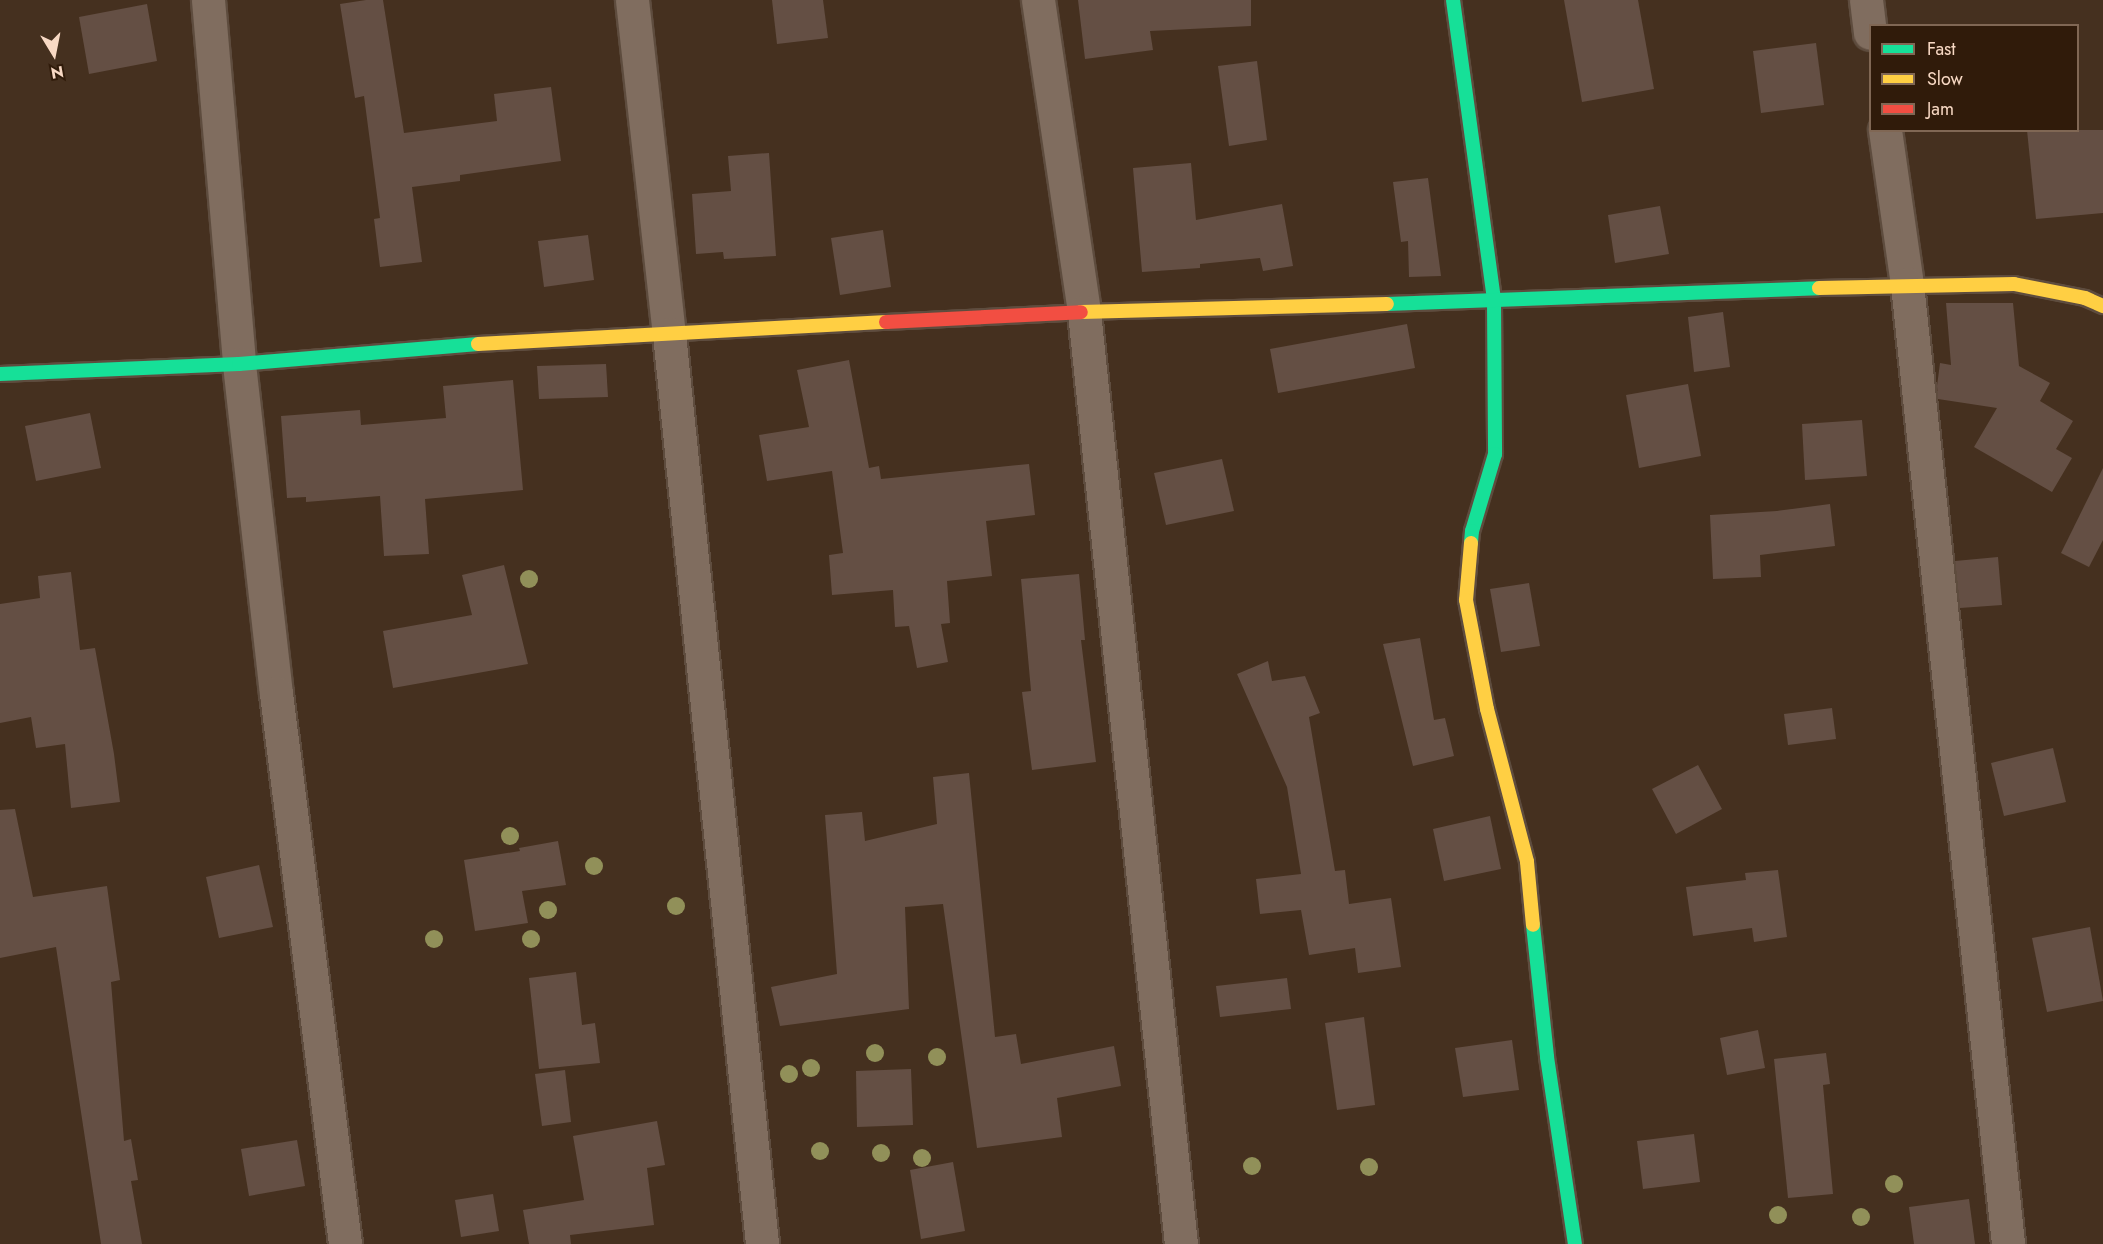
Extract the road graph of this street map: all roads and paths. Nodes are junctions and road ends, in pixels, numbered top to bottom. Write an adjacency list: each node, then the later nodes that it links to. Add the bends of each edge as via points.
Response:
1 (208, 0): 13 (street)
2 (632, 0): 12 (street)
3 (1038, 0): 11 (street)
4 (1453, 0): 9 (street)
5 (1866, 0): 6 (street)
6 (1869, 25)
7 (1885, 132): 8 (street)
8 (1907, 284): 9 (street); 10 (street, via 2014,284 2085,298); 19 (street)
9 (1494, 300): 11 (street); 18 (street, via 1495,454 1472,531 1466,600 1487,709 1527,862 1547,1057)
10 (2103, 306)
11 (1084, 312): 12 (street); 17 (street)
12 (669, 334): 13 (street, via 473,344); 16 (street)
13 (239, 364): 14 (street); 15 (street)
14 (0, 374)
15 (345, 1244)
16 (762, 1244)
17 (1181, 1244)
18 (1575, 1244)
19 (2008, 1244)

